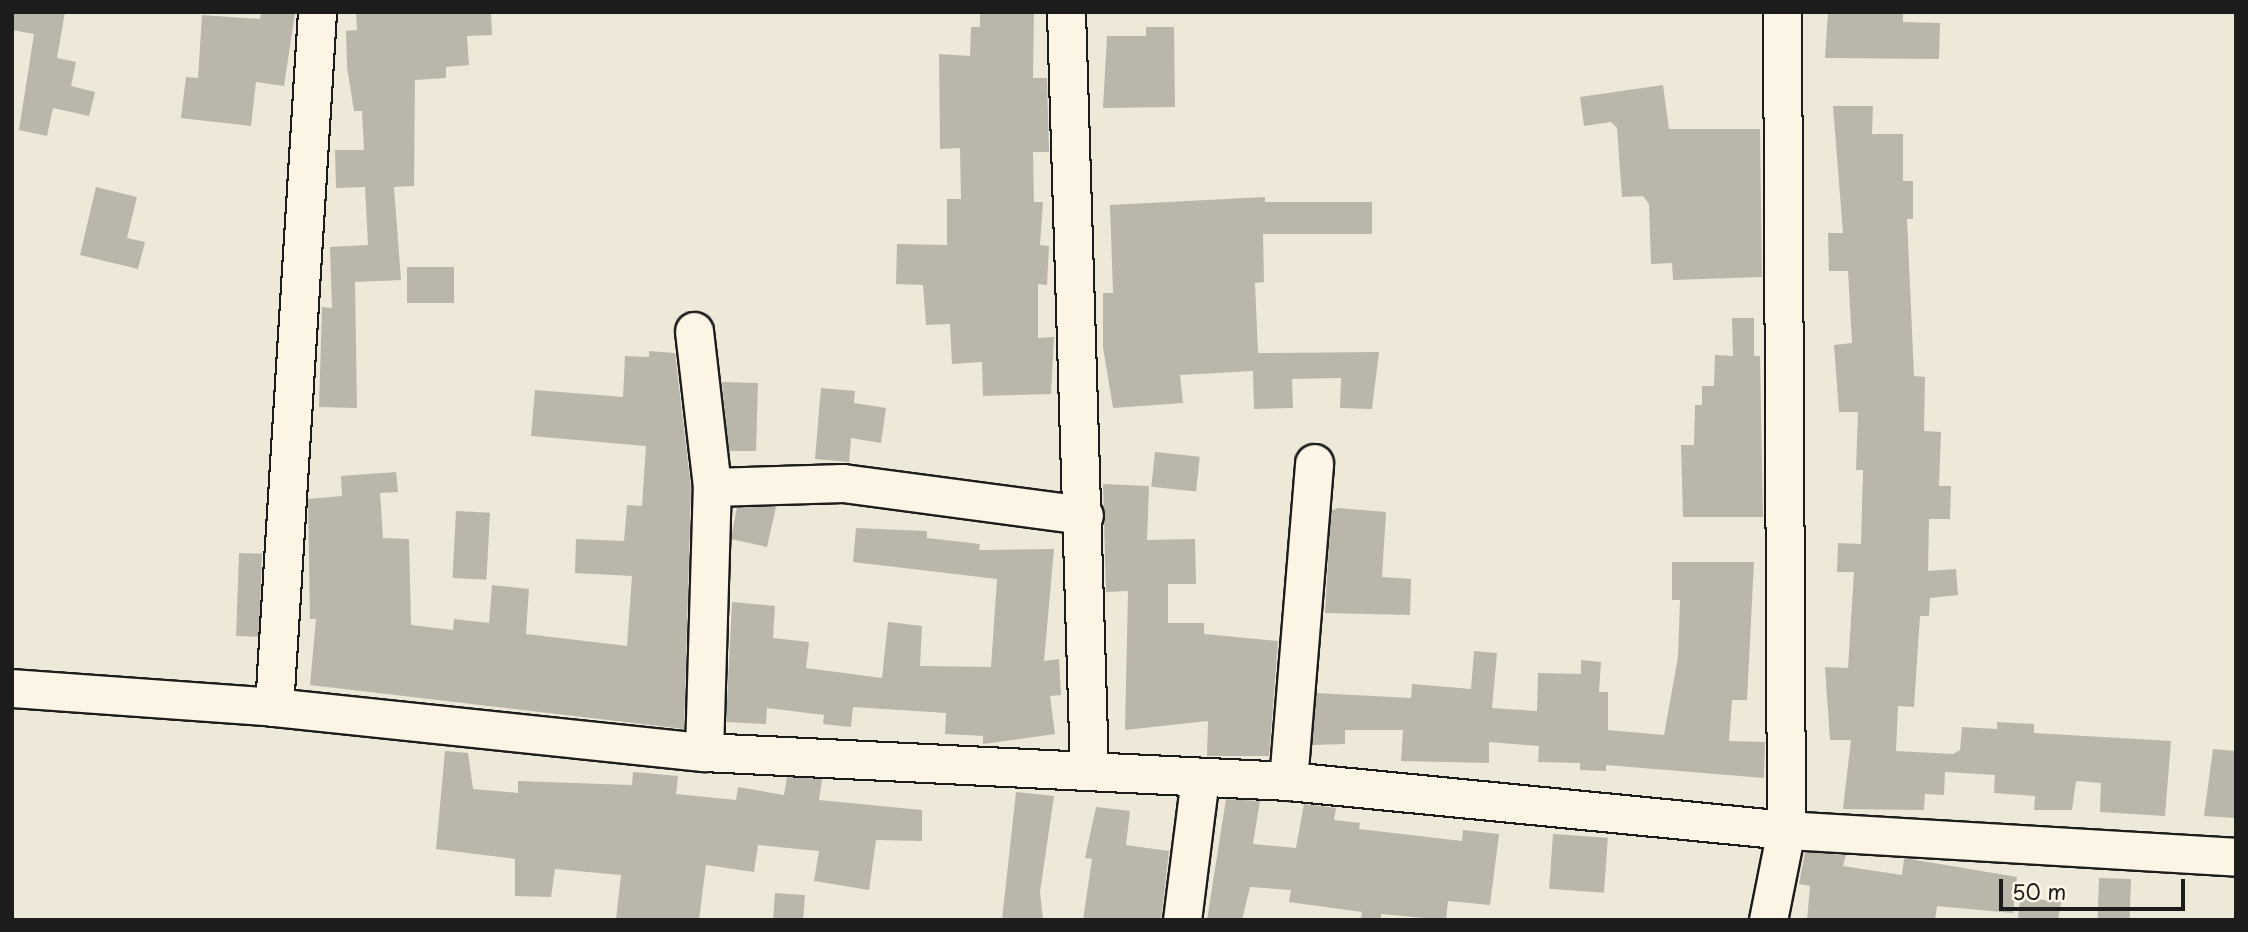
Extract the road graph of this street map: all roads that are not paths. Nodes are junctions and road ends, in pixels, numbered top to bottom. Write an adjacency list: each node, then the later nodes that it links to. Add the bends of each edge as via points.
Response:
1 (317, 12): 9 (street)
2 (1066, 12): 7 (street)
3 (1782, 12): 14 (street)
4 (694, 331): 6 (street)
5 (1314, 463): 13 (street)
6 (712, 487): 7 (street, via 843,483); 10 (street)
7 (1084, 515): 11 (street)
8 (12, 688): 9 (street)
9 (274, 707): 10 (street)
10 (704, 752): 11 (street)
11 (1089, 768): 12 (street)
12 (1200, 777): 13 (street); 16 (street)
13 (1288, 781): 14 (street)
14 (1786, 830): 15 (street); 17 (street)
15 (2236, 857)
16 (1182, 920)
17 (1768, 920)

